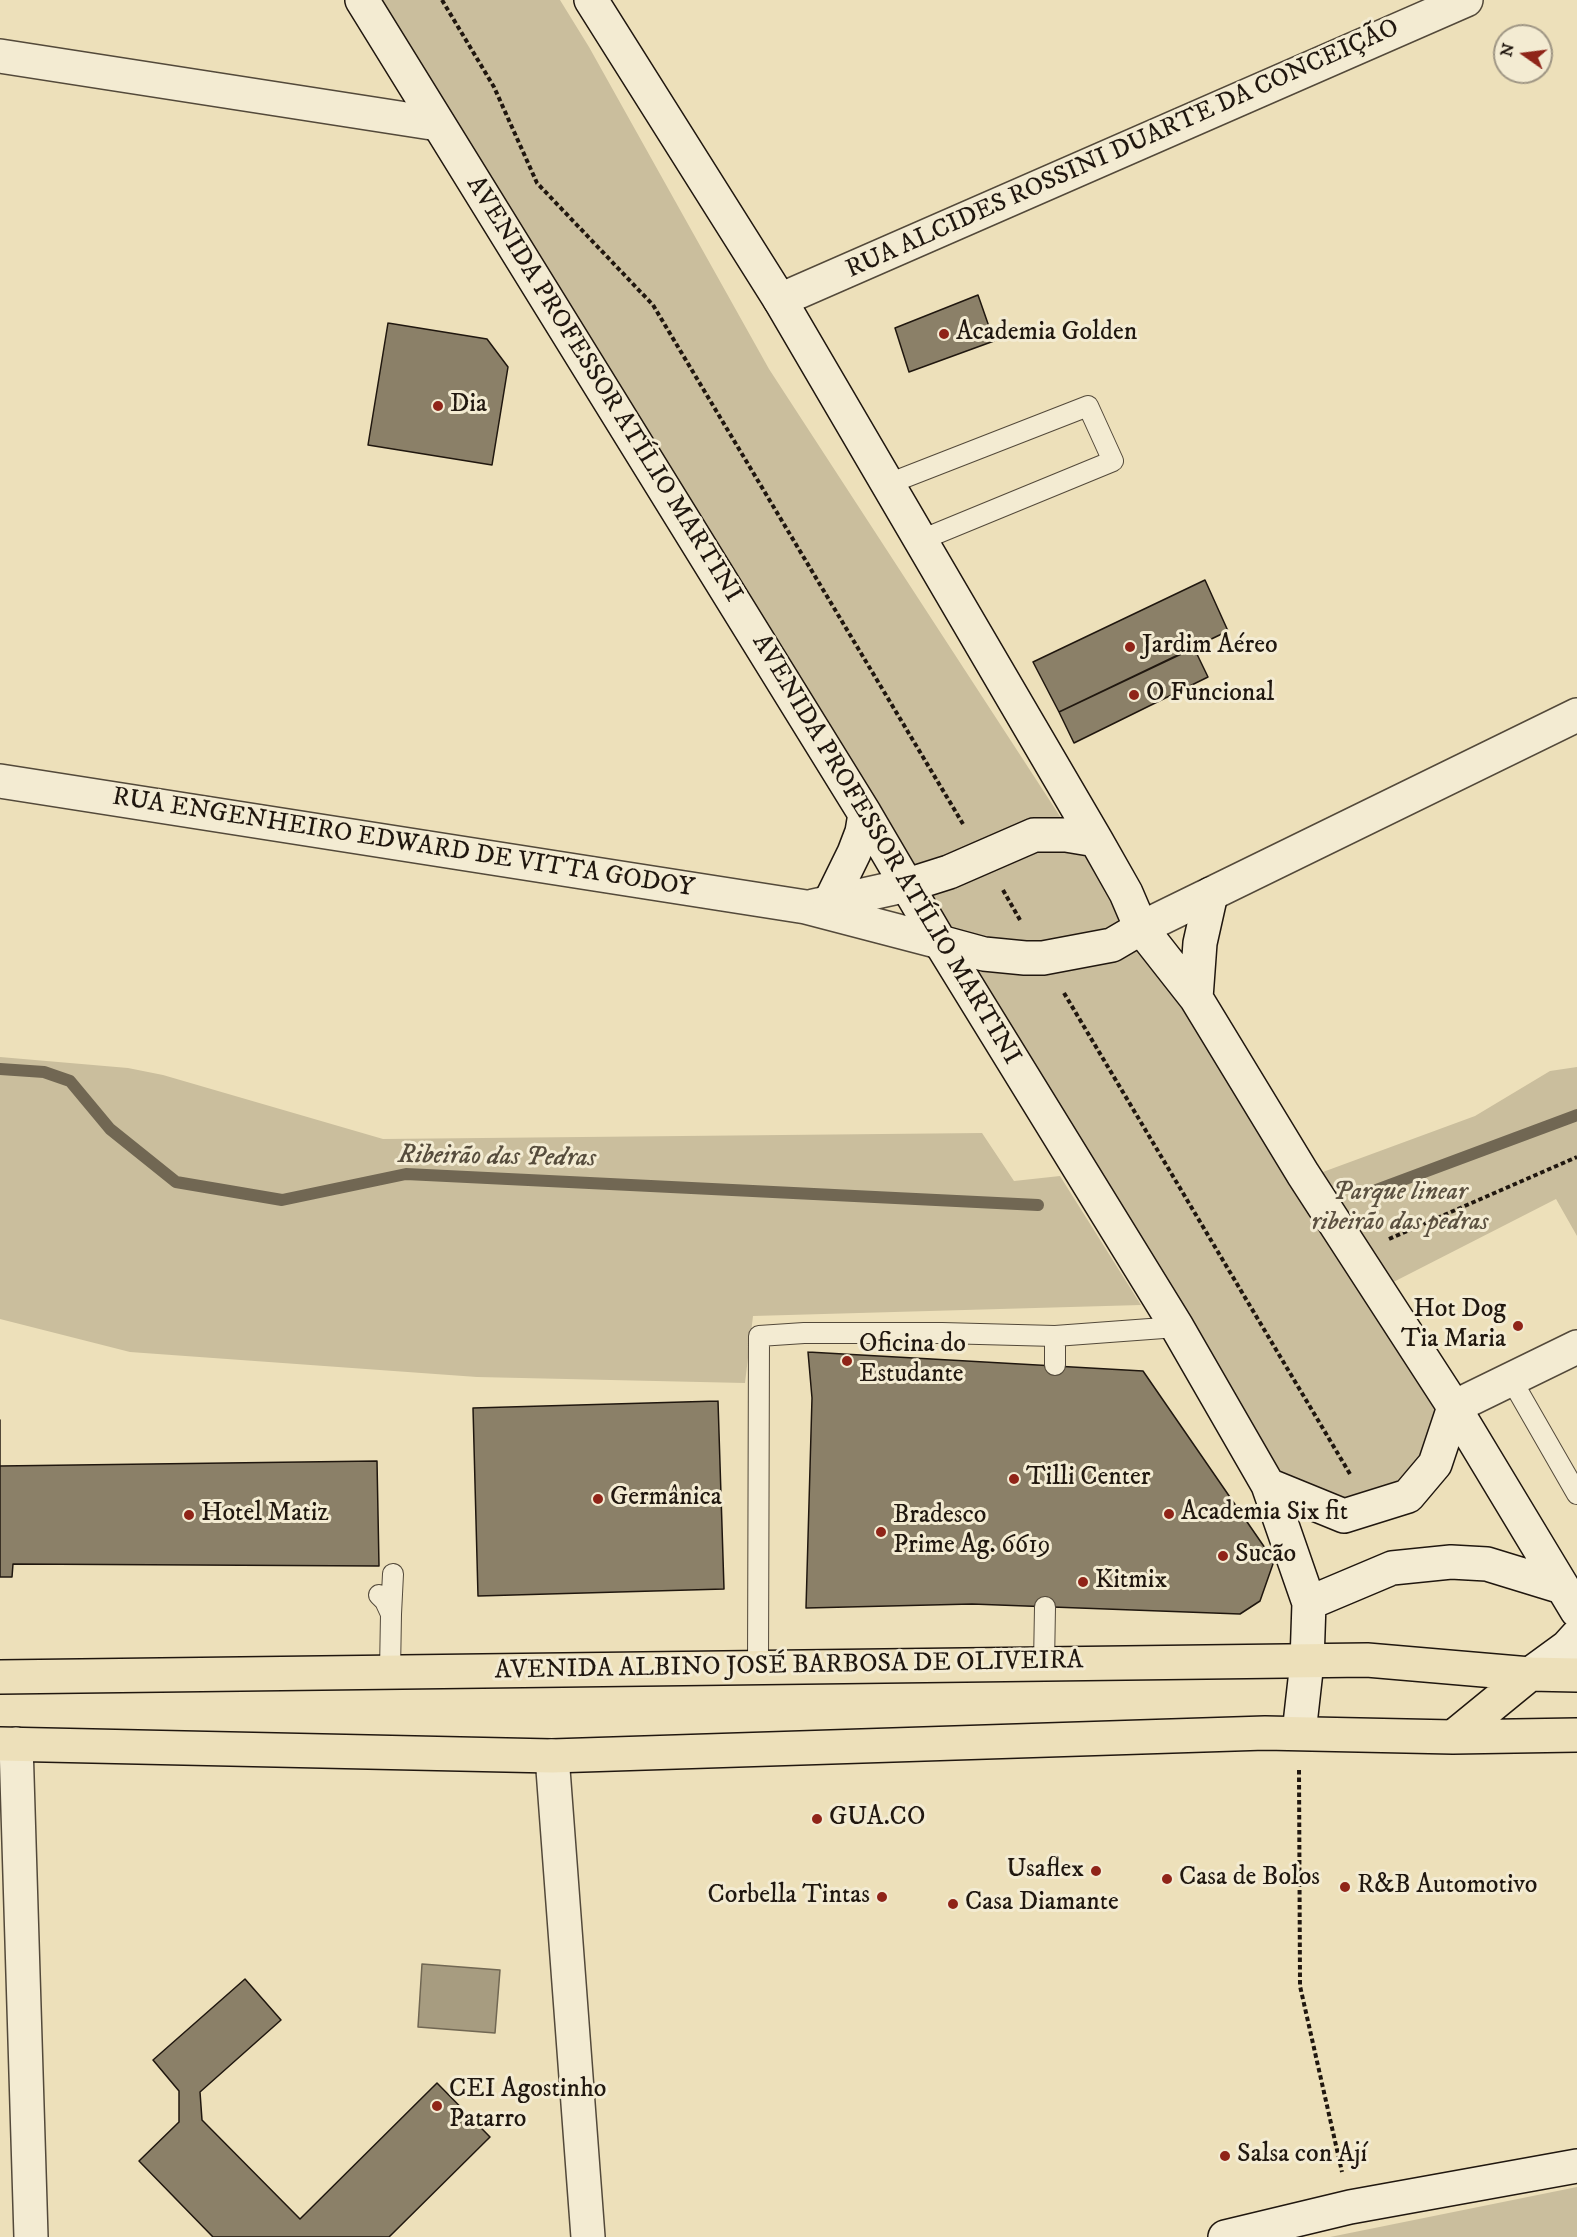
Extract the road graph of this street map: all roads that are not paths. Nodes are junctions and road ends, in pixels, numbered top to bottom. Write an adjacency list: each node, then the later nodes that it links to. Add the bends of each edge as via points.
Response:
1 (362, 0): 5 (main road, AVENIDA PROFESSOR ATÍLIO MARTINI)
2 (591, 0): 6 (main road)
3 (1466, 0): 6 (main road, RUA ALCIDES ROSSINI DUARTE DA CONCEIÇÃO)
4 (0, 56): 5 (main road)
5 (438, 124): 11 (main road, AVENIDA PROFESSOR ATÍLIO MARTINI)
6 (780, 300): 7 (main road)
7 (888, 484): 8 (main road); 8 (lane, via 1088,406 1113,461)
8 (921, 540): 12 (main road)
9 (1577, 715): 14 (main road, RUA ENGENHEIRO EDWARD DE VITTA GODOY)
10 (0, 781): 15 (main road, RUA ENGENHEIRO EDWARD DE VITTA GODOY)
11 (865, 814): 13 (main road, AVENIDA PROFESSOR ATÍLIO MARTINI); 15 (main road, via 854,853)
12 (1096, 840): 13 (main road, RUA ENGENHEIRO EDWARD DE VITTA GODOY, via 1034,835 949,872); 16 (main road, via 1126,892)
13 (908, 885): 15 (main road, RUA ENGENHEIRO EDWARD DE VITTA GODOY); 17 (main road, AVENIDA PROFESSOR ATÍLIO MARTINI)
14 (1211, 894): 16 (main road, RUA ENGENHEIRO EDWARD DE VITTA GODOY); 18 (main road, via 1200,943)
15 (818, 905): 17 (main road, RUA ENGENHEIRO EDWARD DE VITTA GODOY)
16 (1141, 928): 17 (main road, RUA ENGENHEIRO EDWARD DE VITTA GODOY, via 1112,945 1043,958 984,954); 18 (main road)
17 (940, 942): 19 (main road, AVENIDA PROFESSOR ATÍLIO MARTINI)
18 (1196, 998): 24 (main road, via 1303,1174)
19 (1177, 1327): 20 (lane); 25 (main road, AVENIDA PROFESSOR ATÍLIO MARTINI)
20 (1055, 1336): 22 (lane); 36 (lane, via 759,1336)
21 (1577, 1347): 23 (main road)
22 (1055, 1365)
23 (1511, 1379): 24 (main road); 26 (lane)
24 (1454, 1407): 25 (main road, via 1435,1464 1408,1496 1344,1516); 29 (main road)
25 (1268, 1485): 30 (main road, AVENIDA PROFESSOR ATÍLIO MARTINI)
26 (1577, 1494)
27 (393, 1574): 32 (lane)
28 (379, 1595): 32 (lane)
29 (1569, 1599): 30 (main road, via 1487,1564 1450,1562 1392,1568)
30 (1309, 1603): 34 (main road, AVENIDA PROFESSOR ATÍLIO MARTINI)
31 (1045, 1607): 35 (lane)
32 (391, 1614): 37 (lane)
33 (1577, 1636): 38 (main road)
34 (1307, 1662): 35 (main road, AVENIDA ALBINO JOSÉ BARBOSA DE OLIVEIRA); 38 (main road, AVENIDA ALBINO JOSÉ BARBOSA DE OLIVEIRA, via 1367,1660); 41 (main road, AVENIDA PROFESSOR ATÍLIO MARTINI)
35 (1044, 1665): 36 (main road, AVENIDA ALBINO JOSÉ BARBOSA DE OLIVEIRA)
36 (758, 1668): 37 (main road, AVENIDA ALBINO JOSÉ BARBOSA DE OLIVEIRA)
37 (390, 1671): 40 (main road, AVENIDA ALBINO JOSÉ BARBOSA DE OLIVEIRA)
38 (1530, 1674): 39 (main road, AVENIDA ALBINO JOSÉ BARBOSA DE OLIVEIRA); 43 (main road)
39 (1577, 1675)
40 (0, 1677)
41 (1299, 1733): 43 (main road); 45 (main road)
42 (1577, 1735): 43 (main road)
43 (1453, 1737)
44 (8, 1744): 45 (main road); 47 (main road)
45 (552, 1756): 48 (main road)
46 (1577, 2166): 49 (main road, via 1350,2207)
47 (31, 2237)
48 (588, 2237)
49 (1225, 2237)

